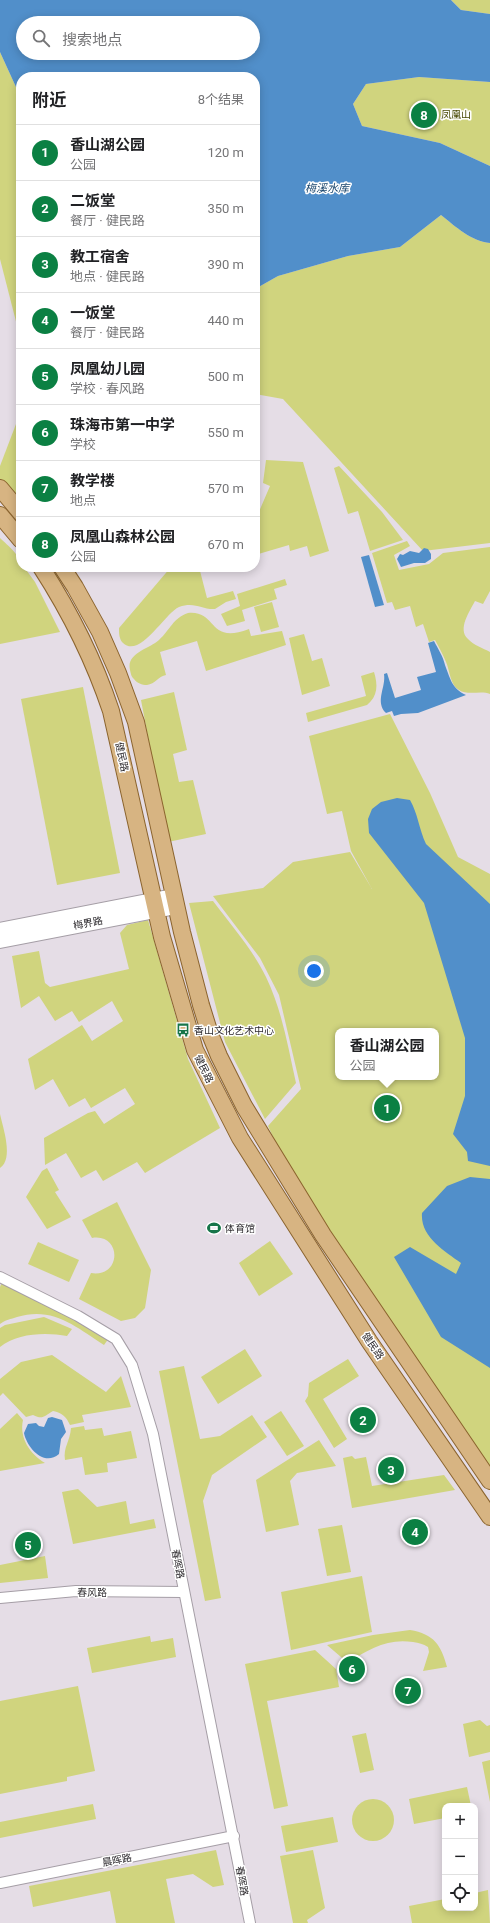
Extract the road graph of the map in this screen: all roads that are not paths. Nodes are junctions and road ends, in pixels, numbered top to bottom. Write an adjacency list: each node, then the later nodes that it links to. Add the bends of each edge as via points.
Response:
1 (0, 488): 2 (main road)
2 (16, 507)
3 (0, 515): 4 (main road)
4 (16, 534)
5 (44, 572): 8 (main road, 健民路, via 72,619 102,684 111,711)
6 (65, 572): 7 (main road, 健民路, via 100,632 136,722)
7 (174, 901): 8 (main road); 12 (main road, 健民路, via 210,1034 244,1106 323,1235)
8 (154, 905): 9 (main road); 10 (main road, 梅界路); 13 (main road, 健民路, via 195,1050 231,1123 369,1341)
9 (0, 930)
10 (0, 941)
11 (0, 1277): 14 (street, 春晖路, via 78,1316 116,1339 132,1365 153,1434)
12 (490, 1481)
13 (490, 1518)
14 (183, 1592): 15 (street, 春风路, via 76,1591); 16 (street, 春晖路)
15 (0, 1598)
16 (234, 1836): 17 (street, 晨晖路); 18 (street, 春晖路)
17 (0, 1883)
18 (250, 1923)

